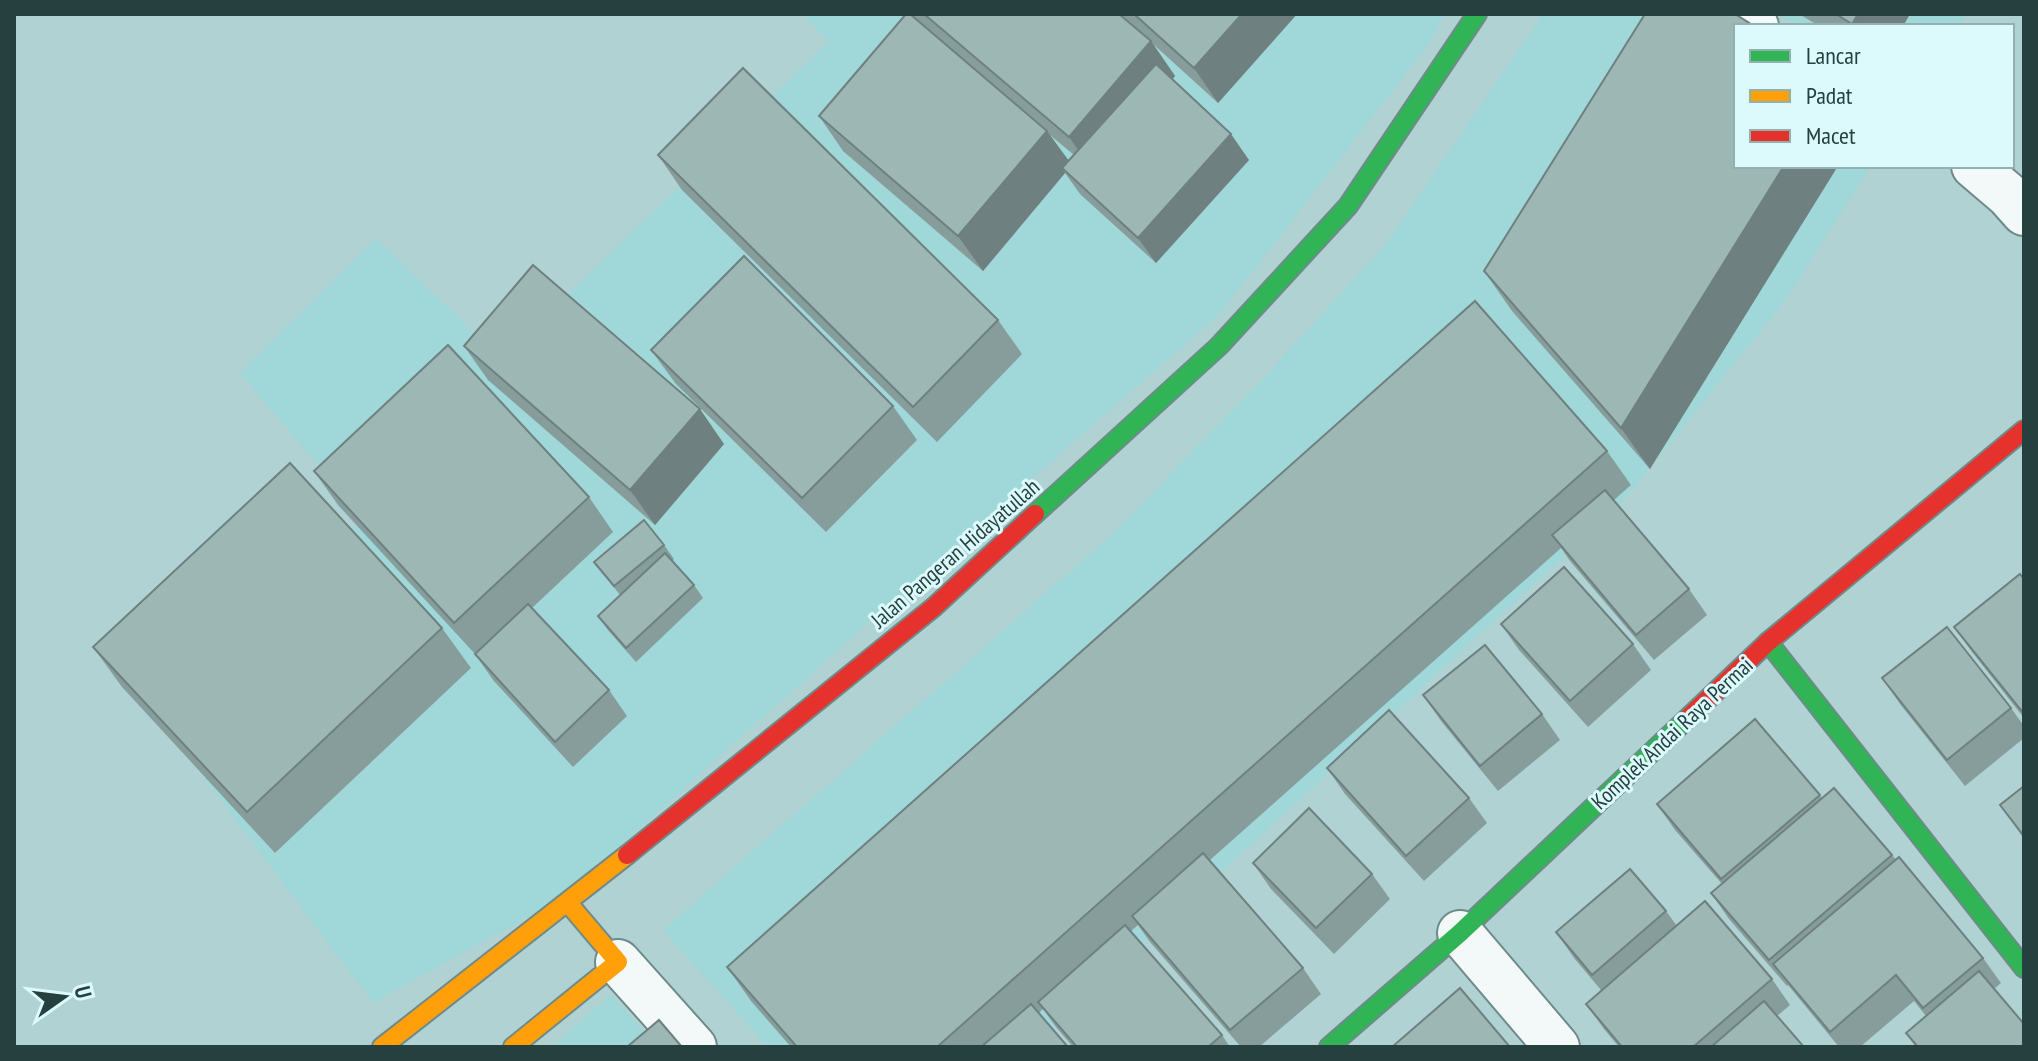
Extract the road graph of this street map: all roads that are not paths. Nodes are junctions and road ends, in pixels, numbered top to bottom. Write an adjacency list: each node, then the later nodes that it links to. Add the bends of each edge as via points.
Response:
1 (1477, 14): 8 (street, Jalan Pangeran Hidayatullah, via 1348,206 1219,346 934,607)
2 (1735, 14): 3 (street)
3 (1752, 24)
4 (1976, 168): 5 (street)
5 (2024, 213)
6 (2024, 430): 7 (street, Komplek Andai Raya Permai)
7 (1768, 642): 9 (street, Komplek Andai Raya Permai); 11 (street)
8 (568, 903): 10 (street); 12 (street, Jalan Pangeran Hidayatullah)
9 (1460, 933): 15 (street, Komplek Andai Raya Permai); 16 (street)
10 (618, 962): 13 (street); 14 (street)
11 (2024, 968)
12 (382, 1047)
13 (513, 1047)
14 (694, 1047)
15 (1329, 1047)
16 (1557, 1047)

